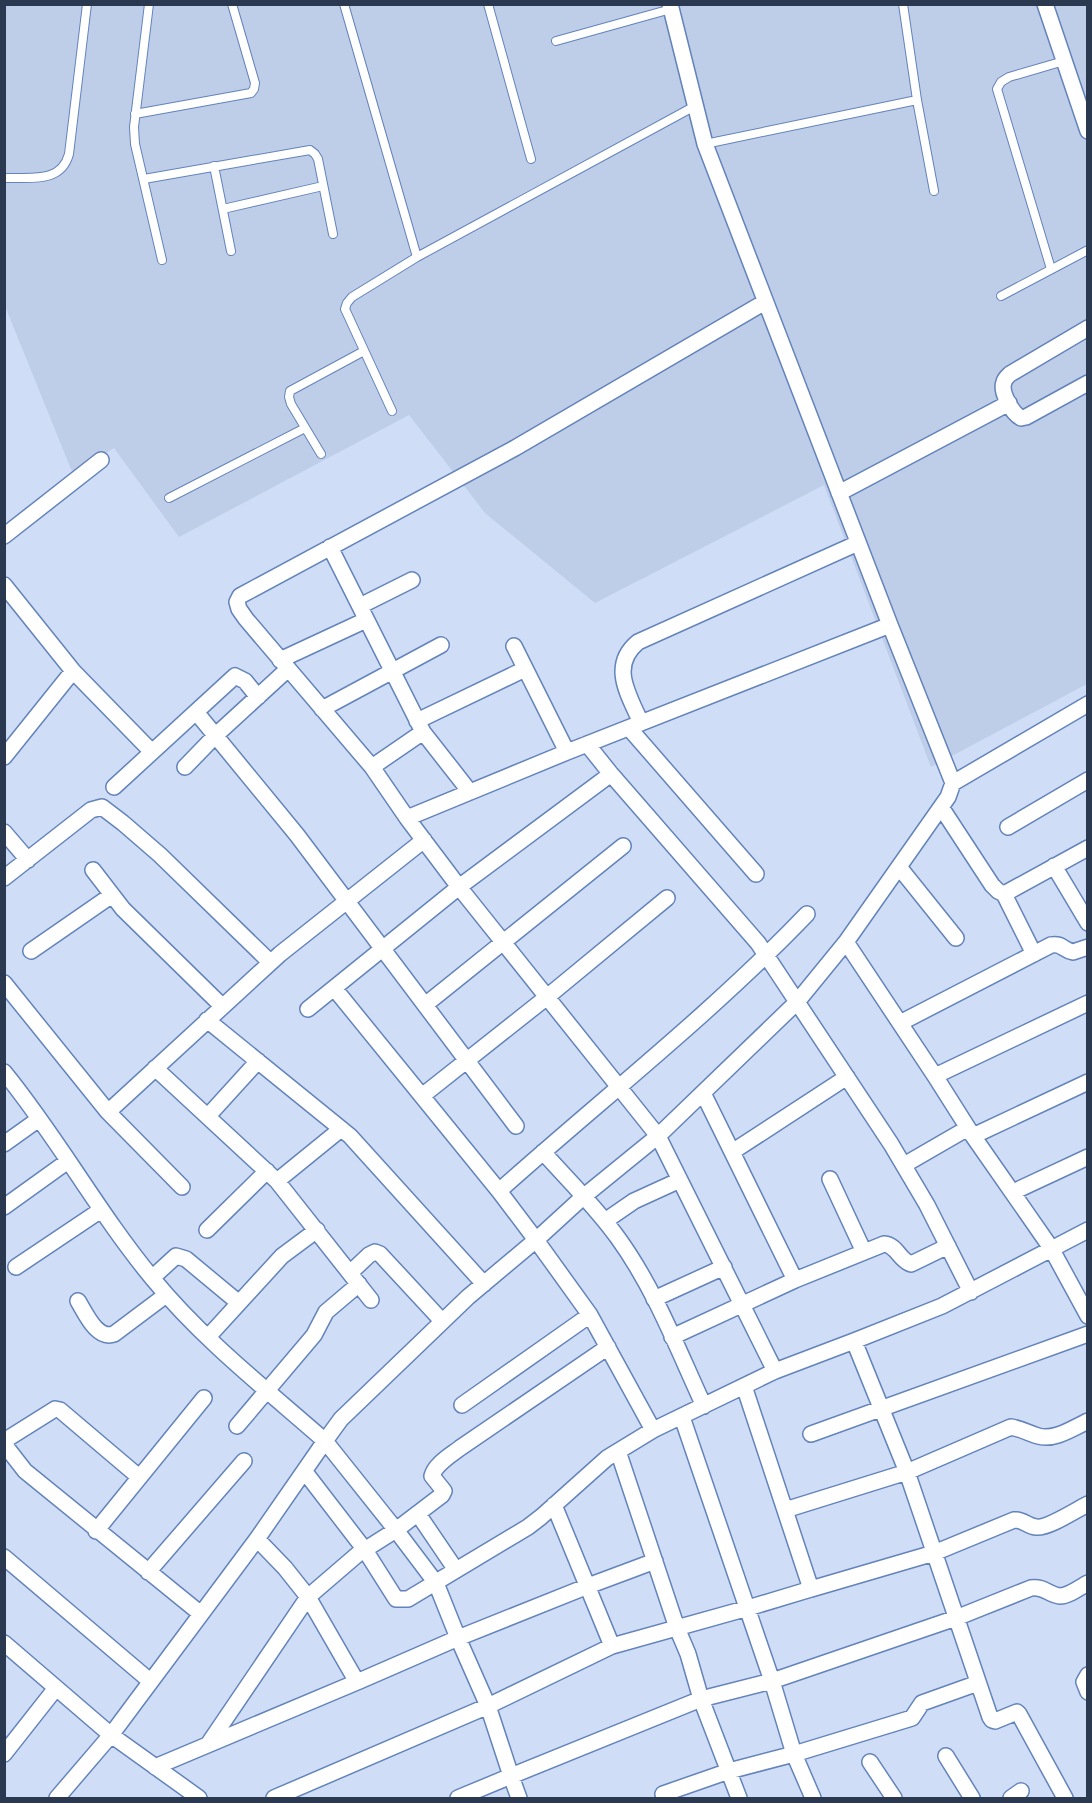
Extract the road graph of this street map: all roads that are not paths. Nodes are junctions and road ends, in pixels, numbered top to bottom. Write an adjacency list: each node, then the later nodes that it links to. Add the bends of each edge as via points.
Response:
1 (87, 4): 18 (lane, via 66,164 46,177)
2 (148, 4): 13 (lane)
3 (232, 4): 13 (lane, via 255,83 252,93)
4 (344, 4): 26 (lane)
5 (488, 4): 16 (lane)
6 (903, 4): 11 (lane)
7 (1045, 4): 10 (street)
8 (671, 7): 9 (lane); 12 (street)
9 (556, 41)
10 (1064, 61): 14 (street); 28 (lane, via 1009,77 997,89)
11 (918, 100): 15 (lane); 21 (lane)
12 (694, 106): 15 (street); 26 (lane)
13 (135, 114): 19 (lane, via 135,144)
14 (1088, 131)
15 (705, 144): 30 (street)
16 (531, 159)
17 (214, 166): 19 (lane); 20 (lane, via 310,150 318,159); 22 (lane)
18 (4, 178)
19 (144, 179): 27 (lane)
20 (323, 186): 22 (lane); 23 (lane)
21 (934, 191)
22 (223, 209): 25 (lane)
23 (333, 234)
24 (1088, 249): 28 (lane)
25 (231, 251)
26 (417, 256): 32 (lane, via 347,303 348,318)
27 (162, 260)
28 (1051, 269): 29 (lane)
29 (1001, 296)
30 (765, 302): 39 (street); 43 (street, via 515,448)
31 (1088, 328): 34 (street, via 1010,374 1003,384)
32 (364, 351): 35 (lane); 36 (lane, via 290,391 291,404)
33 (1088, 382): 34 (street, via 1026,417 1017,416)
34 (1008, 403): 39 (street)
35 (392, 411)
36 (305, 428): 37 (lane); 40 (lane)
37 (321, 454)
38 (101, 460): 41 (street)
39 (839, 493): 42 (street)
40 (169, 498)
41 (4, 536)
42 (858, 543): 47 (street); 58 (street, via 638,642 626,656 622,670)
43 (330, 547): 46 (street); 50 (street, via 240,596 237,602 246,619)
44 (412, 580): 46 (street)
45 (4, 585): 52 (street)
46 (363, 613): 50 (street); 53 (street)
47 (890, 625): 58 (street); 69 (street)
48 (441, 645): 53 (street)
49 (514, 646): 51 (street)
50 (284, 664): 54 (street); 56 (street)
51 (525, 669): 59 (street); 63 (street)
52 (73, 671): 62 (street); 64 (street)
53 (392, 671): 56 (street); 59 (street)
54 (258, 697): 57 (street, via 245,681 235,676); 60 (street)
55 (1088, 704): 69 (street)
56 (322, 709): 66 (street)
57 (196, 711): 60 (street); 62 (street)
58 (635, 725): 61 (street); 83 (street)
59 (420, 726): 66 (street); 71 (street)
60 (216, 735): 65 (street); 89 (street)
61 (587, 744): 63 (street); 67 (street)
62 (152, 752): 70 (street)
63 (567, 752): 71 (street)
64 (4, 757)
65 (185, 767)
66 (372, 767): 73 (street)
67 (610, 774): 85 (street); 99 (street)
68 (1088, 780): 74 (street)
69 (953, 783): 72 (street)
70 (114, 787)
71 (470, 792): 73 (street)
72 (941, 807): 81 (street); 86 (street, via 992,885)
73 (407, 818): 76 (street)
74 (1008, 827)
75 (4, 832): 79 (street)
76 (424, 840): 85 (street); 89 (street)
77 (623, 846): 93 (street)
78 (1088, 848): 80 (street)
79 (28, 860): 84 (street); 100 (street, via 92,810 102,807 160,855)
80 (1054, 866): 86 (street); 91 (street)
81 (899, 867): 92 (street); 94 (street)
82 (93, 870): 87 (street)
83 (756, 874)
84 (4, 878)
85 (459, 887): 93 (street); 96 (street)
86 (1004, 894): 98 (street)
87 (112, 895): 97 (street); 107 (street)
88 (666, 898): 103 (street)
89 (347, 900): 96 (street); 100 (street)
90 (807, 914): 99 (street)
91 (1088, 923)
92 (956, 938)
93 (503, 941): 103 (street); 106 (street)
94 (846, 942): 104 (street); 110 (street)
95 (1088, 947): 98 (street, via 1073,952 1057,944)
96 (382, 948): 102 (street); 106 (street)
97 (31, 951)
98 (1035, 954): 110 (street)
99 (767, 956): 104 (street); 118 (street)
100 (270, 962): 107 (street)
101 (4, 983): 121 (street)
102 (334, 988): 108 (street); 120 (street)
103 (547, 997): 111 (street); 118 (street)
104 (797, 1002): 116 (street); 119 (street)
105 (1088, 1003): 115 (street)
106 (425, 1005): 111 (street)
107 (222, 1006): 109 (street)
108 (308, 1009)
109 (207, 1020): 112 (street); 113 (street)
110 (900, 1023): 115 (street)
111 (466, 1060): 120 (street); 124 (street)
112 (258, 1061): 122 (street); 125 (street)
113 (155, 1068): 121 (street); 122 (street)
114 (4, 1072): 123 (street)
115 (935, 1076): 126 (street)
116 (847, 1077): 130 (street); 133 (street)
117 (1088, 1082): 126 (street)
118 (619, 1088): 127 (street); 129 (street)
119 (703, 1093): 127 (street); 130 (street)
120 (422, 1096): 138 (street)
121 (108, 1112): 137 (street)
122 (208, 1116): 134 (street)
123 (39, 1119): 128 (street); 132 (street)
124 (516, 1126)
125 (341, 1129): 134 (street); 156 (street)
126 (970, 1132): 133 (street); 139 (street)
127 (658, 1136): 136 (street); 140 (street)
128 (4, 1143)
129 (543, 1152): 138 (street); 140 (street)
130 (732, 1152): 155 (street)
131 (1088, 1156): 139 (street)
132 (68, 1161): 141 (street); 142 (street)
133 (904, 1165): 148 (street)
134 (272, 1176): 144 (street); 145 (street)
135 (830, 1179): 150 (street)
136 (680, 1180): 143 (street, via 634,1201); 152 (street)
137 (182, 1187)
138 (499, 1191): 147 (street)
139 (1012, 1192): 149 (street)
140 (583, 1197): 143 (street); 147 (street)
141 (4, 1207)
142 (101, 1210): 151 (street); 153 (street)
143 (605, 1221): 159 (street)
144 (207, 1230)
145 (317, 1230): 154 (street); 162 (street, via 282,1256)
146 (1088, 1230): 149 (street)
147 (536, 1240): 156 (street); 164 (street)
148 (948, 1246): 150 (street, via 911,1264 904,1262 889,1245); 157 (street)
149 (1051, 1248): 157 (street); 165 (street)
150 (864, 1252): 155 (street)
151 (16, 1267)
152 (724, 1267): 159 (street); 163 (street)
153 (152, 1278): 158 (street); 162 (street, via 176,1256 181,1256)
154 (355, 1279): 160 (street); 166 (street, via 369,1255 380,1254); 174 (street)
155 (795, 1280): 163 (street)
156 (484, 1284): 166 (street)
157 (971, 1292): 170 (street)
158 (166, 1295): 161 (street, via 109,1336 97,1329); 168 (street)
159 (654, 1299): 169 (street)
160 (371, 1300)
161 (78, 1301)
162 (239, 1304): 168 (street)
163 (743, 1305): 169 (street); 172 (street)
164 (590, 1315): 171 (street); 176 (street)
165 (1087, 1315)
166 (442, 1322): 184 (street, via 341,1419)
167 (1088, 1334): 178 (street)
168 (208, 1337): 174 (street)
169 (672, 1337): 177 (street)
170 (854, 1341): 172 (street); 178 (street)
171 (608, 1347): 182 (street); 195 (street, via 439,1465 432,1476 444,1491)
172 (775, 1371): 173 (street)
173 (744, 1386): 177 (street); 194 (street)
174 (267, 1389): 181 (street); 184 (street)
175 (204, 1398): 191 (street)
176 (462, 1405)
177 (704, 1406): 179 (street)
178 (881, 1409): 183 (street); 190 (street)
179 (682, 1417): 182 (street); 210 (street)
180 (1088, 1421): 190 (street, via 1050,1437 1011,1427)
181 (237, 1426)
182 (653, 1430): 186 (street)
183 (811, 1434)
184 (325, 1441): 189 (street); 196 (street)
185 (4, 1442): 188 (street); 191 (street, via 55,1409 60,1410)
186 (618, 1450): 193 (street); 202 (street)
187 (244, 1461): 204 (street)
188 (10, 1464): 197 (street, via 25,1471)
189 (305, 1472): 198 (street); 199 (street)
190 (907, 1472): 194 (street); 200 (street)
191 (140, 1477): 197 (street)
192 (1088, 1504): 200 (street, via 1043,1527 1014,1520)
193 (554, 1506): 203 (street, via 528,1527); 207 (street)
194 (785, 1509): 208 (street)
195 (418, 1514): 196 (street); 203 (street)
196 (396, 1530): 199 (street); 205 (street)
197 (96, 1531): 204 (street)
198 (257, 1539): 209 (street); 211 (street)
199 (364, 1550): 205 (street, via 396,1599 408,1599); 209 (street)
200 (934, 1553): 208 (street); 212 (street)
201 (4, 1557): 218 (street)
202 (656, 1561): 207 (street); 213 (street)
203 (456, 1570): 205 (street)
204 (148, 1572): 211 (street)
205 (436, 1583): 214 (street)
206 (1088, 1583): 212 (street, via 1058,1596 1045,1589 1031,1588)
207 (588, 1586): 214 (street); 216 (street)
208 (811, 1588): 210 (street)
209 (308, 1597): 220 (street); 227 (street)
210 (748, 1608): 213 (street); 219 (street)
211 (201, 1614): 218 (street)
212 (956, 1618): 219 (street); 221 (street)
213 (677, 1628): 216 (street); 224 (street)
214 (458, 1638): 220 (street); 225 (street)
215 (4, 1643): 222 (street)
216 (612, 1646): 225 (street)
217 (1088, 1675): 223 (street, via 1084,1682)
218 (150, 1681): 226 (street)
219 (772, 1681): 224 (street); 229 (street)
220 (357, 1682): 227 (street)
221 (978, 1683): 229 (street, via 922,1703 912,1718); 245 (street, via 992,1720 1017,1713 1021,1717)
222 (56, 1688): 226 (street); 228 (street)
223 (1088, 1692)
224 (701, 1699): 233 (street); 234 (street)
225 (488, 1706): 234 (street); 238 (street)
226 (111, 1735): 232 (street); 236 (street)
227 (209, 1743): 232 (street)
228 (4, 1754)
229 (794, 1754): 233 (street); 242 (street)
230 (946, 1756): 244 (street)
231 (870, 1762): 243 (street)
232 (156, 1767): 237 (street)
233 (729, 1771): 235 (street); 241 (street)
234 (511, 1776): 239 (street); 240 (street)
235 (660, 1797)
236 (57, 1798)
237 (199, 1798)
238 (274, 1798)
239 (458, 1798)
240 (519, 1798)
241 (740, 1798)
242 (813, 1798)
243 (894, 1798)
244 (972, 1798)
245 (1065, 1798)

